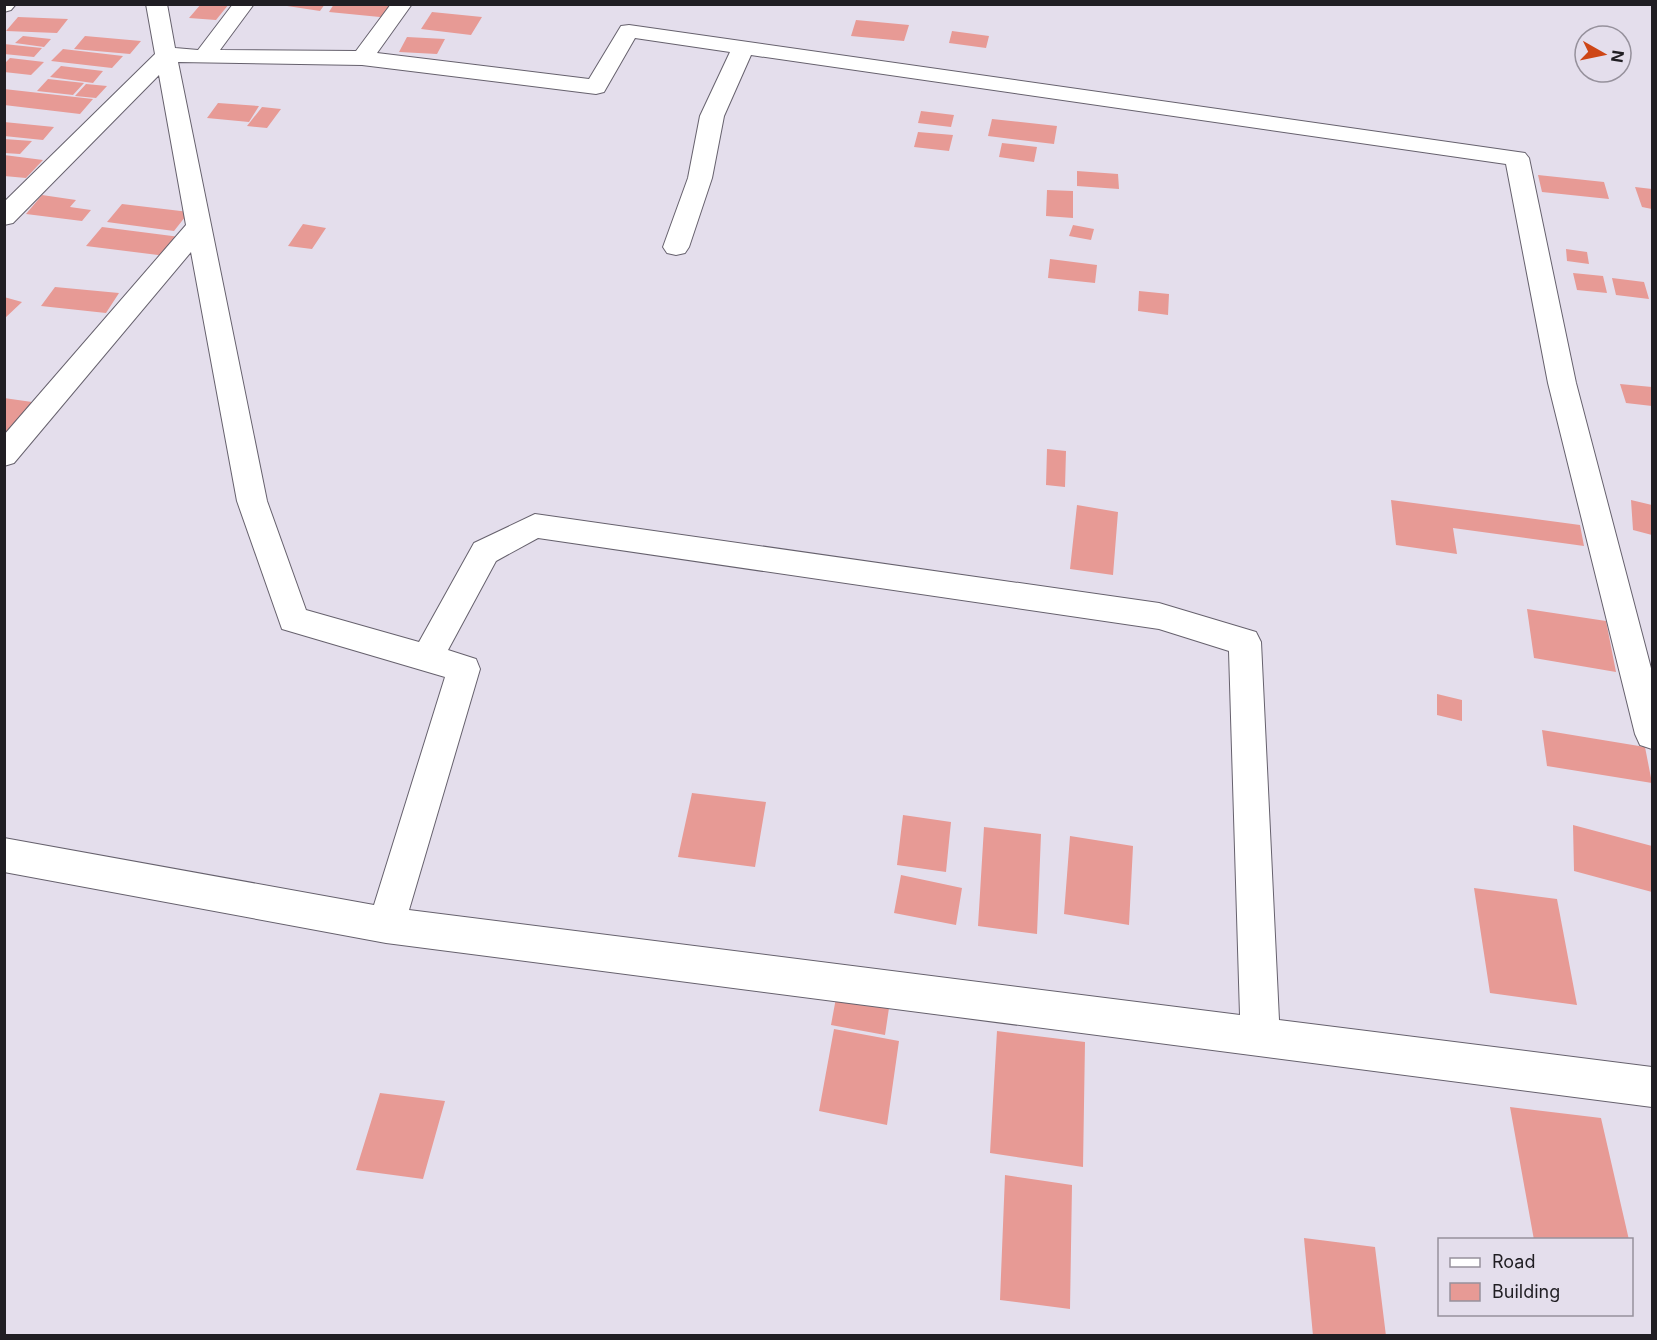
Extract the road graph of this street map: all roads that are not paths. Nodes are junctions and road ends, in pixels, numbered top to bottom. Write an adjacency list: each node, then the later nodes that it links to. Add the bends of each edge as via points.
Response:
1 (156, 4): 5 (street)
2 (244, 4): 6 (street)
3 (402, 4): 7 (street)
4 (743, 48): 7 (street, via 629,31 596,87); 12 (street, via 712,116 700,177); 15 (street, via 1517,158 1562,383)
5 (167, 54): 6 (street); 9 (street); 11 (street)
6 (204, 57): 7 (street)
7 (362, 58)
8 (4, 189): 9 (street)
9 (31, 192): 10 (street)
10 (4, 218)
11 (200, 225): 13 (street); 14 (street, via 252,501 292,620)
12 (676, 247)
13 (4, 455)
14 (427, 658): 17 (street, via 464,669); 18 (street, via 485,552 535,526 1159,616 1245,642)
15 (1653, 734)
16 (9, 864): 17 (street)
17 (386, 926): 18 (street)
18 (1260, 1037): 19 (street)
19 (1653, 1087)

